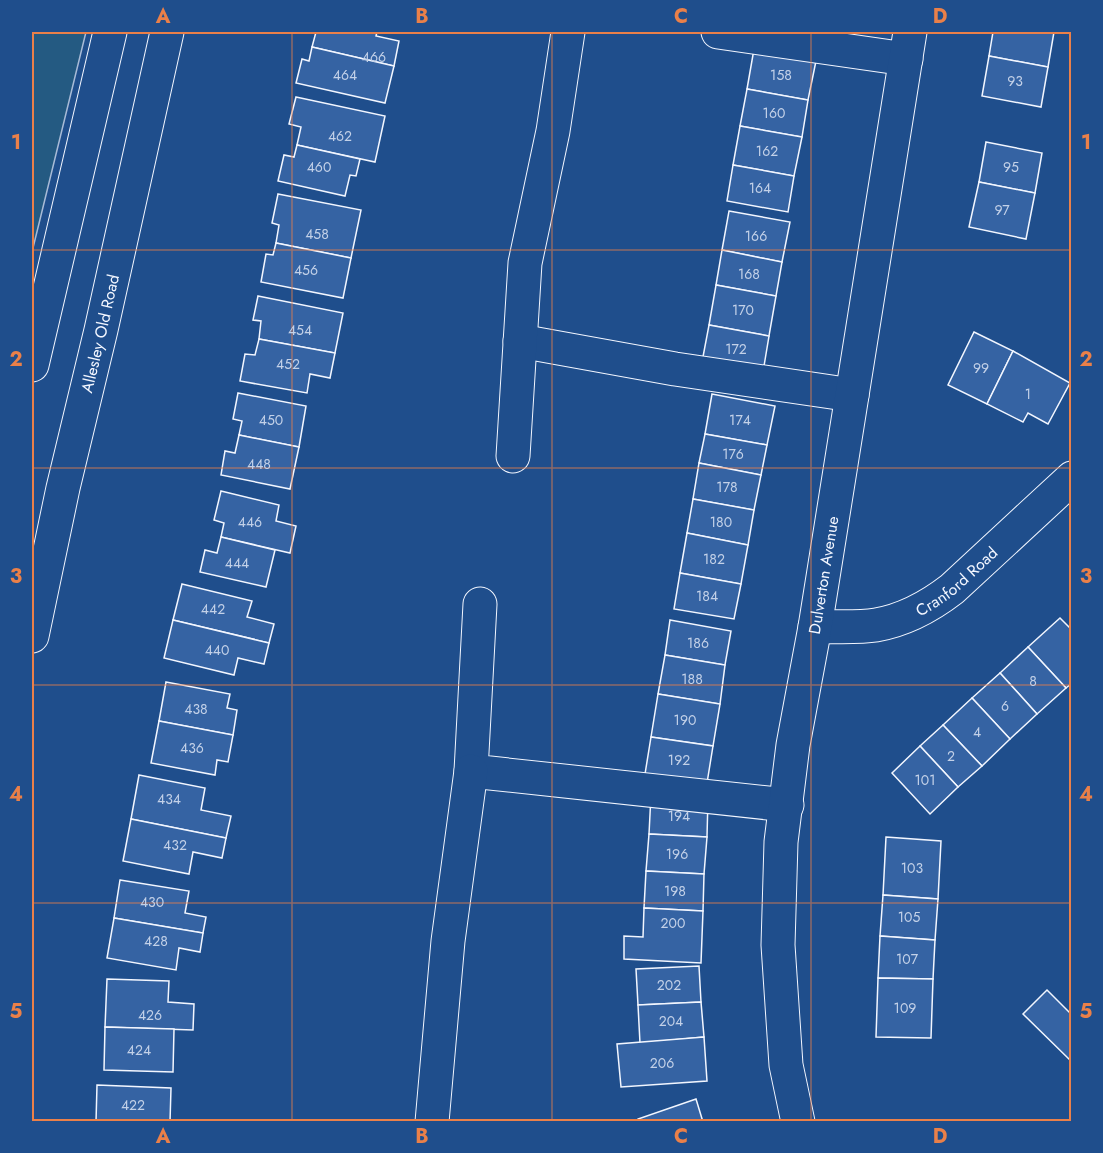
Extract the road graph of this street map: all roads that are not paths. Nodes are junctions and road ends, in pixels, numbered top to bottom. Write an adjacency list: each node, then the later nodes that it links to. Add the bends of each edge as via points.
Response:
1 (110, 32): 7 (street)
2 (167, 32): 13 (street, Allesley Old Road)
3 (568, 32): 6 (street, via 553,131 525,262)
4 (718, 32): 5 (street)
5 (908, 45): 8 (street, Dulverton Avenue)
6 (520, 341): 8 (street); 9 (street)
7 (32, 365)
8 (852, 395): 12 (street, Dulverton Avenue)
9 (513, 456)
10 (1071, 478): 12 (street, Cranford Road, via 933,604 876,625)
11 (480, 604): 14 (street)
12 (815, 627): 15 (street, Dulverton Avenue, via 793,745)
13 (32, 636)
14 (471, 771): 15 (street); 16 (street, via 448,941)
15 (787, 806): 17 (street, Dulverton Avenue, via 781,842 778,945 786,1065)
16 (432, 1122)
17 (798, 1122)

